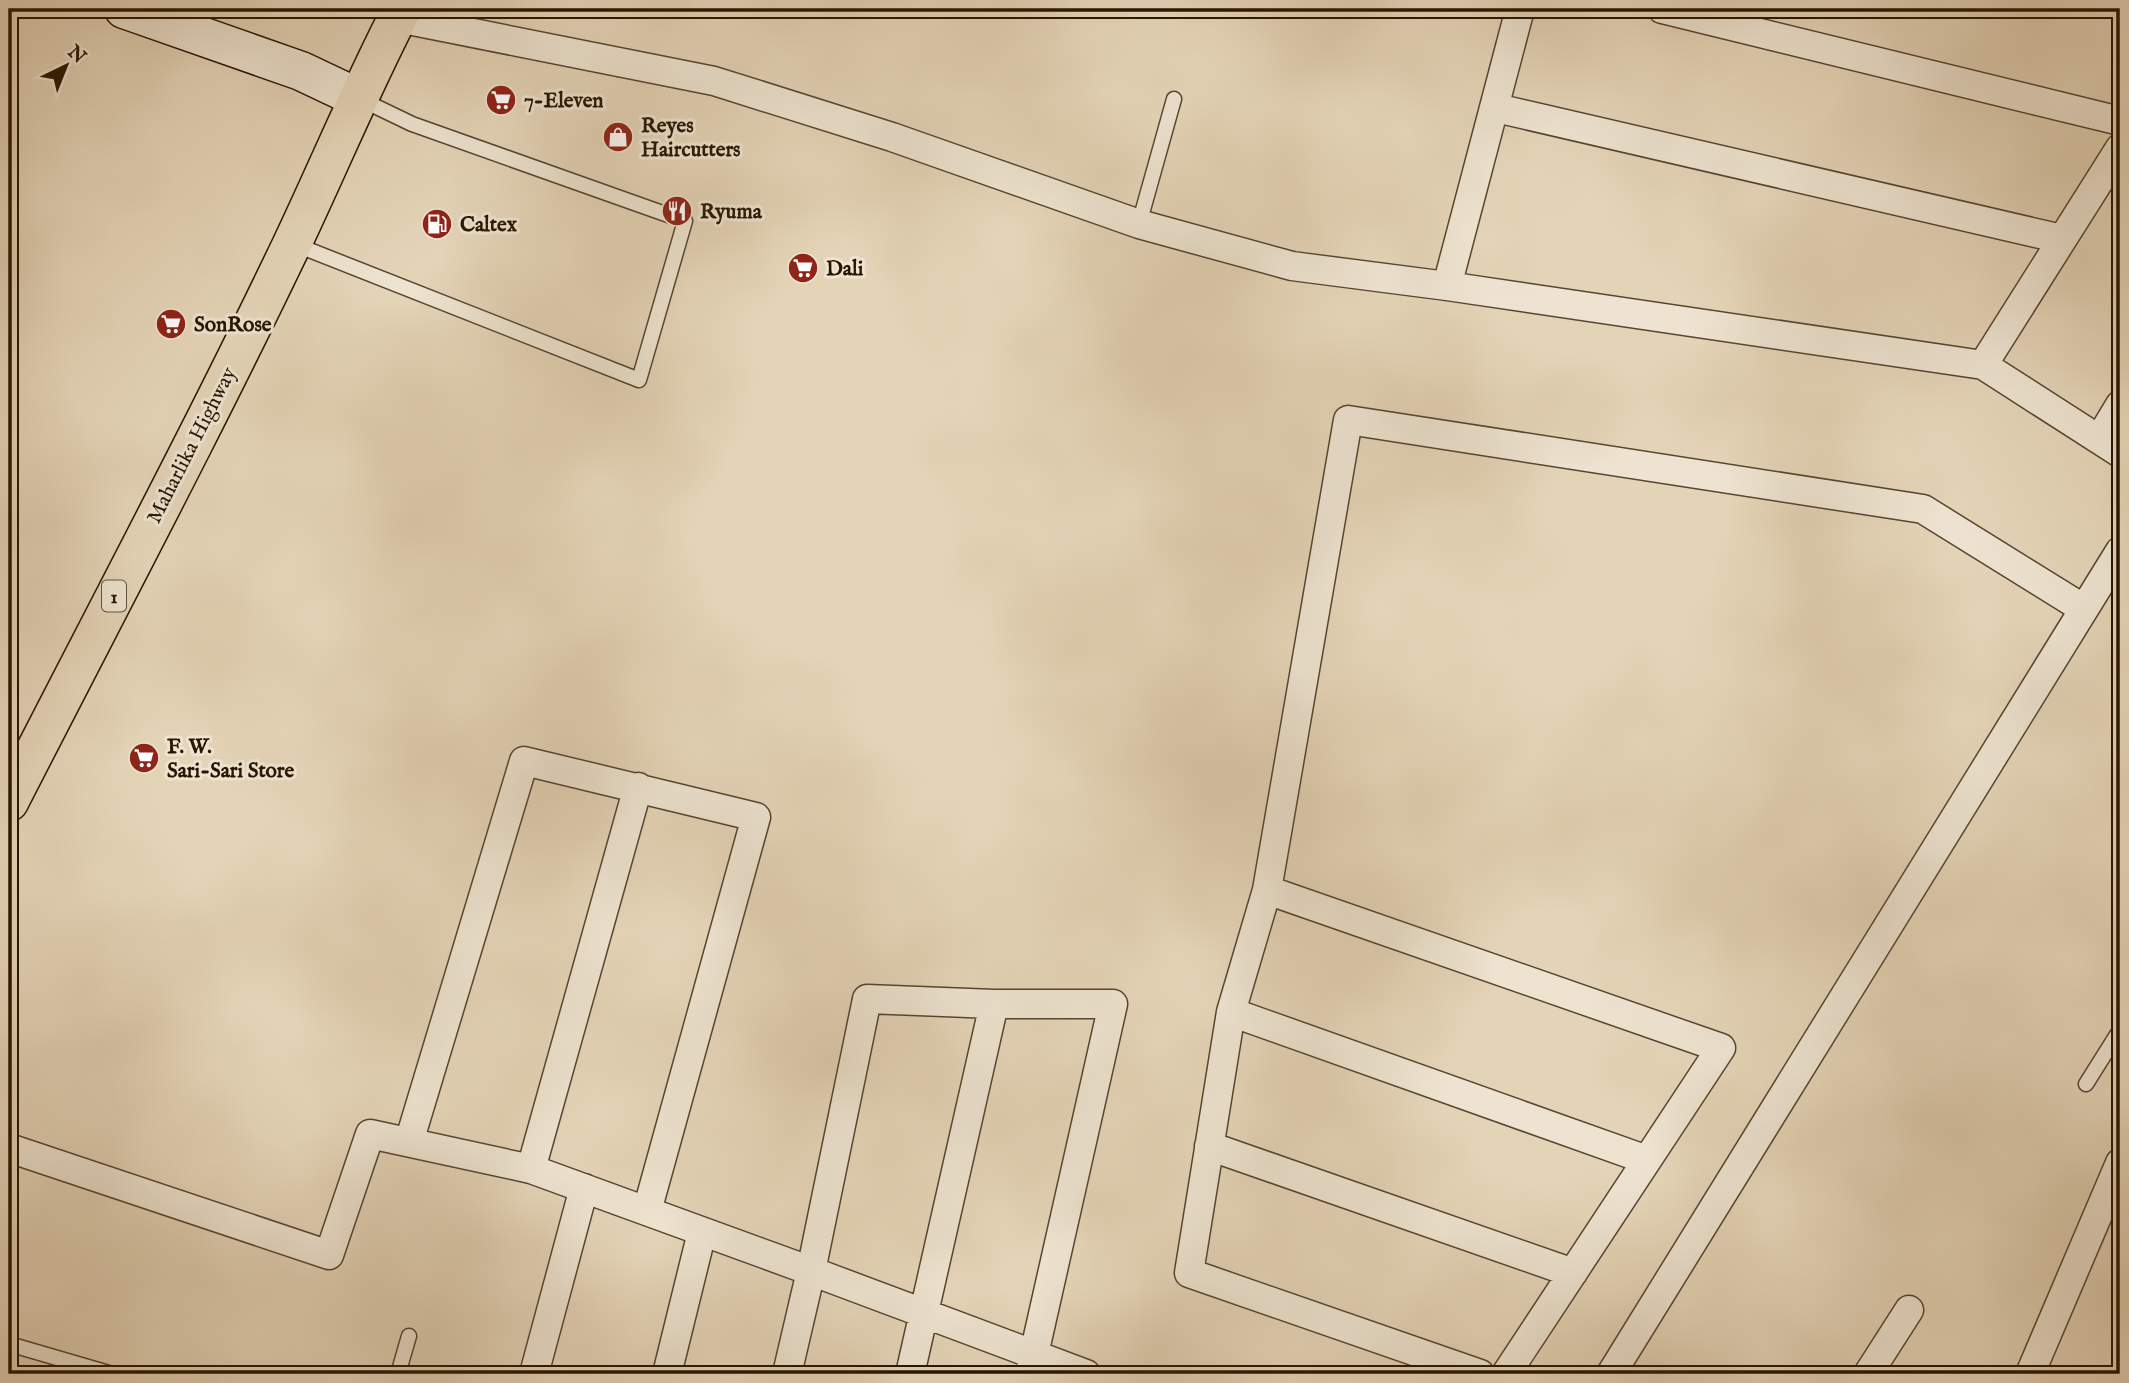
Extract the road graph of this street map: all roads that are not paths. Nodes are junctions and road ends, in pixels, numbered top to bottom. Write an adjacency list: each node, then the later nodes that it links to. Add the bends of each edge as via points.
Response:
1 (124, 9): 5 (street)
2 (1520, 9): 8 (street)
3 (1662, 9): 9 (street)
4 (392, 12): 6 (highway, Maharlika Highway / 1); 11 (street, via 714,81 892,137)
5 (185, 19): 6 (street)
6 (358, 98): 13 (highway, Maharlika Highway / 1); 13 (lane, via 412,124 685,221 639,380)
7 (1174, 99): 11 (lane)
8 (1496, 108): 12 (street); 14 (street)
9 (2120, 121)
10 (2120, 148): 12 (street)
11 (1139, 224): 14 (street, via 1293,266)
12 (2062, 239): 15 (street)
13 (292, 243): 21 (highway, Maharlika Highway / 1)
14 (1447, 286): 15 (street)
15 (1983, 365): 17 (street)
16 (2120, 405): 17 (street)
17 (2110, 445)
18 (2120, 551): 19 (street)
19 (2084, 609): 22 (street, via 1923,509 1348,420); 52 (street)
20 (638, 787): 27 (street, via 524,761); 32 (street); 34 (street, via 756,817)
21 (9, 802)
22 (1267, 890): 24 (street); 30 (street, via 1721,1048)
23 (994, 1004): 36 (street, via 867,999); 39 (street); 42 (street, via 1113,1004)
24 (1231, 1012): 28 (street); 30 (street)
25 (2120, 1030): 26 (lane)
26 (2086, 1084)
27 (409, 1142): 29 (street, via 370,1134 329,1255); 32 (street)
28 (1209, 1146): 37 (street); 50 (street, via 1189,1273)
29 (9, 1148)
30 (1647, 1160): 37 (street)
31 (2120, 1163): 54 (street)
32 (531, 1169): 33 (street)
33 (584, 1188): 34 (street); 45 (street)
34 (647, 1210): 35 (street)
35 (702, 1232): 36 (street); 46 (street)
36 (811, 1271): 39 (street); 47 (street)
37 (1573, 1273): 51 (street)
38 (1909, 1310): 53 (street)
39 (925, 1315): 42 (street); 48 (street)
40 (409, 1336): 44 (lane)
41 (9, 1344): 43 (lane)
42 (1032, 1365): 49 (street)
43 (112, 1374)
44 (398, 1374)
45 (534, 1374)
46 (667, 1374)
47 (787, 1374)
48 (910, 1374)
49 (1086, 1374)
50 (1480, 1374)
51 (1506, 1374)
52 (1611, 1374)
53 (1868, 1374)
54 (2030, 1374)

